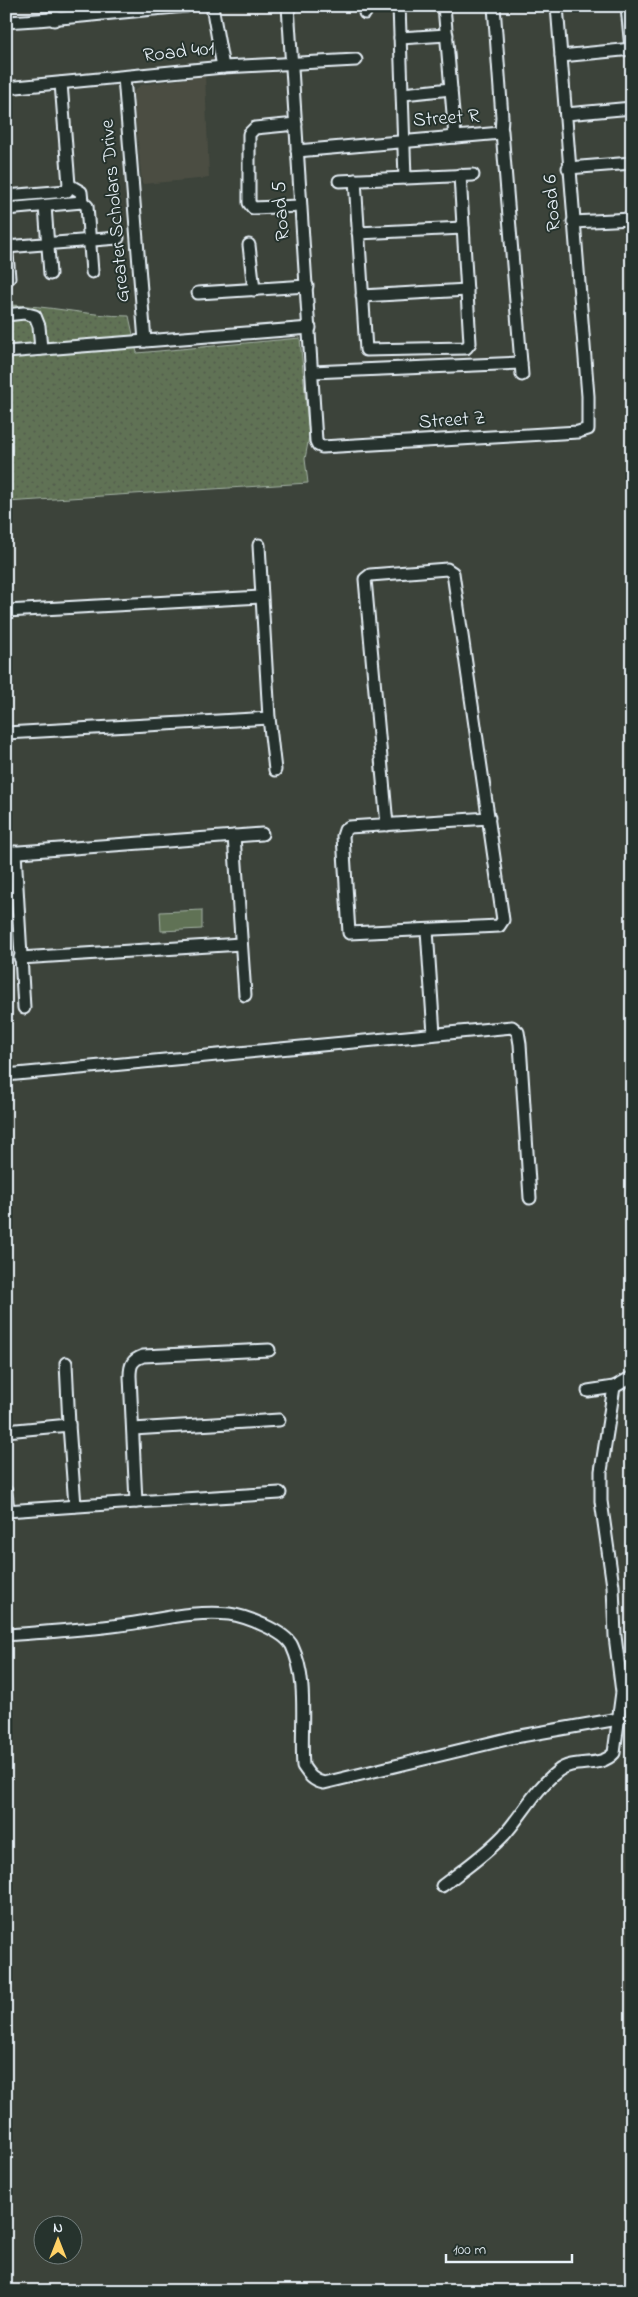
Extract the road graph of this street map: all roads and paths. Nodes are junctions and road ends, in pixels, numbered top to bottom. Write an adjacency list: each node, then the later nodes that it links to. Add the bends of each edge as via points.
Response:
1 (54, 6): 11 (street)
2 (187, 6): 10 (street)
3 (212, 6): 19 (street)
4 (288, 6): 18 (street, Road 5)
5 (399, 6): 14 (street)
6 (444, 6): 13 (street)
7 (494, 6): 28 (street, Street R)
8 (557, 6): 16 (street, Road 6)
9 (627, 6): 15 (street)
10 (118, 9): 11 (street)
11 (54, 20): 12 (street)
12 (6, 22)
13 (447, 35): 14 (street); 23 (street)
14 (400, 38): 24 (street)
15 (631, 49): 16 (street)
16 (561, 56): 26 (street, Road 6)
17 (356, 60): 18 (street, Road 401)
18 (291, 64): 19 (street, Road 401); 27 (street, Road 5)
19 (223, 67): 20 (street, Road 401)
20 (124, 77): 21 (street, Road 401); 65 (street, Greater Scholars Drive)
21 (61, 83): 22 (street, Road 401); 39 (street)
22 (6, 88)
23 (451, 89): 24 (street); 29 (street)
24 (402, 94): 30 (street)
25 (632, 108): 26 (street)
26 (566, 114): 33 (street, Road 6)
27 (296, 124): 31 (street, Road 5); 43 (street, via 255,128 249,134 249,203 254,208)
28 (502, 132): 29 (street, Street R); 68 (street)
29 (455, 137): 30 (street, Street R)
30 (404, 141): 31 (street, Street R); 36 (street)
31 (297, 151): 43 (street, Road 5)
32 (632, 163): 33 (street)
33 (568, 168): 46 (street, Road 6)
34 (473, 175): 35 (street)
35 (460, 176): 36 (street); 47 (street)
36 (405, 178): 37 (street)
37 (355, 180): 38 (street); 48 (street)
38 (339, 181)
39 (69, 185): 40 (street, via 67,191 62,192); 41 (street, via 81,192)
40 (6, 196)
41 (82, 202): 42 (street); 50 (street, via 86,206)
42 (45, 206): 44 (street); 52 (street)
43 (300, 206): 58 (street, Road 5)
44 (6, 209)
45 (632, 218): 46 (street)
46 (573, 222): 71 (street, Road 6)
47 (463, 228): 48 (street); 60 (street)
48 (358, 233): 62 (street)
49 (118, 238): 50 (street)
50 (89, 240): 52 (street); 55 (street)
51 (6, 241): 54 (street)
52 (48, 244): 54 (street); 56 (street)
53 (249, 245): 59 (street)
54 (7, 247): 57 (street)
55 (92, 272)
56 (50, 274)
57 (9, 278)
58 (307, 286): 59 (street); 64 (street, Road 5)
59 (254, 290): 61 (street)
60 (467, 290): 62 (street); 62 (street, via 470,343 466,348 366,350)
61 (198, 293)
62 (362, 296)
63 (6, 315): 66 (street, via 28,313 36,318)
64 (310, 328): 65 (street); 69 (street, Road 5)
65 (145, 341): 66 (street)
66 (40, 349): 67 (street)
67 (6, 352)
68 (521, 363): 69 (street); 70 (street)
69 (312, 372): 72 (street, Road 5)
70 (522, 375)
71 (588, 396): 72 (street, Street Z, via 589,427 586,431 365,445 318,445)
72 (314, 413)
73 (259, 545): 74 (street)
74 (261, 597): 75 (street); 76 (street)
75 (6, 611)
76 (269, 718): 77 (street); 78 (street)
77 (6, 733)
78 (275, 770)
79 (489, 818): 80 (street); 80 (street, via 453,573 447,569 370,575 365,580); 84 (street, via 502,924)
80 (387, 825): 84 (street, via 344,830 348,931 352,934)
81 (262, 834): 82 (street)
82 (234, 836): 83 (street); 85 (street)
83 (11, 852): 86 (street)
84 (427, 930): 89 (street)
85 (242, 944): 86 (street); 87 (street)
86 (20, 958): 88 (street)
87 (245, 995)
88 (24, 1008)
89 (434, 1034): 90 (street); 91 (street, via 512,1027 518,1032)
90 (6, 1075)
91 (530, 1198)
92 (269, 1350): 99 (street, via 134,1359 130,1366)
93 (66, 1363): 98 (street)
94 (632, 1377): 95 (street)
95 (614, 1387): 96 (street); 107 (street, via 601,1471 601,1501 613,1586 622,1692)
96 (588, 1392)
97 (279, 1420): 99 (street)
98 (69, 1426): 100 (street); 104 (street)
99 (133, 1429): 103 (street)
100 (6, 1431)
101 (6, 1491): 105 (street)
102 (280, 1493): 103 (street)
103 (136, 1502): 104 (street)
104 (75, 1506): 105 (street)
105 (7, 1511)
106 (6, 1635): 107 (street, via 119,1626 203,1614 230,1614 268,1627 291,1644 297,1660 302,1685 303,1766 309,1776 324,1783 515,1737)
107 (618, 1719): 108 (street, via 616,1743 610,1757 596,1762 572,1763 556,1772 503,1836 478,1860)
108 (442, 1886)

